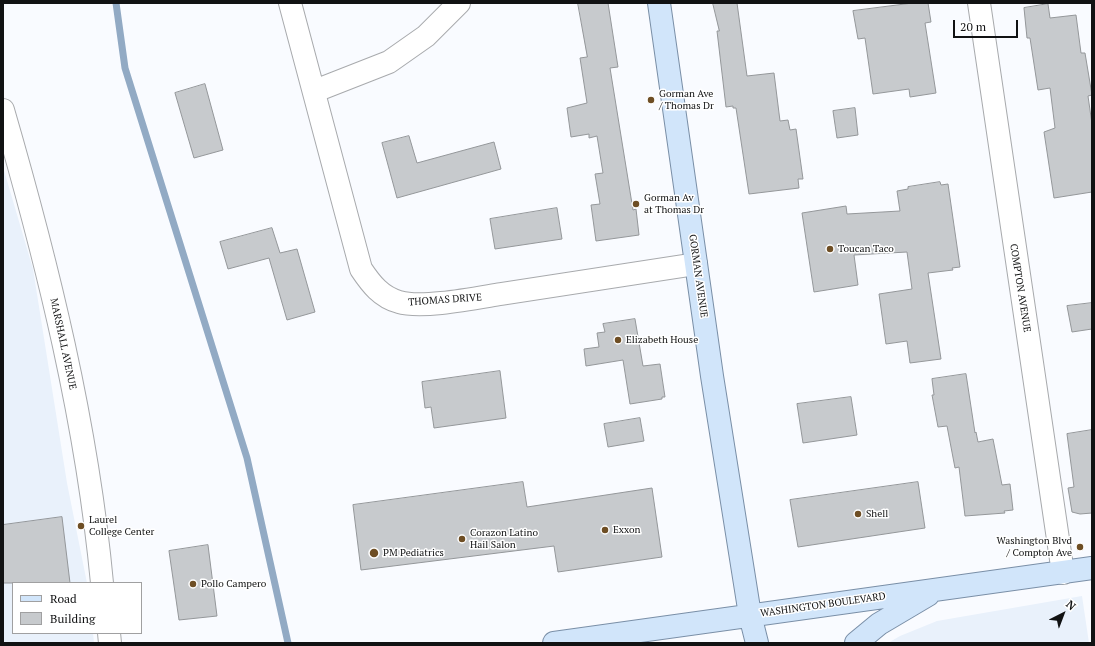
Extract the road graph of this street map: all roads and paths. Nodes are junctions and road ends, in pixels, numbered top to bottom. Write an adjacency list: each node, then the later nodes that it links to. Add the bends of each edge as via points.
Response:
1 (290, 3): 5 (street, THOMAS DRIVE)
2 (458, 3): 5 (street, via 426,36 389,62)
3 (659, 3): 7 (main road, GORMAN AVENUE)
4 (978, 3): 9 (street, COMPTON AVENUE)
5 (315, 91): 7 (street, THOMAS DRIVE, via 361,269 371,284 389,299 416,304 461,300)
6 (3, 110): 10 (street, MARSHALL AVENUE, via 41,246 66,352 96,521)
7 (696, 264): 12 (main road, GORMAN AVENUE)
8 (1092, 568): 9 (main road, WASHINGTON BOULEVARD)
9 (1063, 572): 11 (main road, WASHINGTON BOULEVARD)
10 (102, 582)
11 (938, 590): 12 (main road, WASHINGTON BOULEVARD); 15 (main road, via 879,624)
12 (750, 615): 13 (main road, WASHINGTON BOULEVARD); 14 (main road, GORMAN AVENUE)
13 (554, 643)
14 (756, 643)
15 (856, 643)

